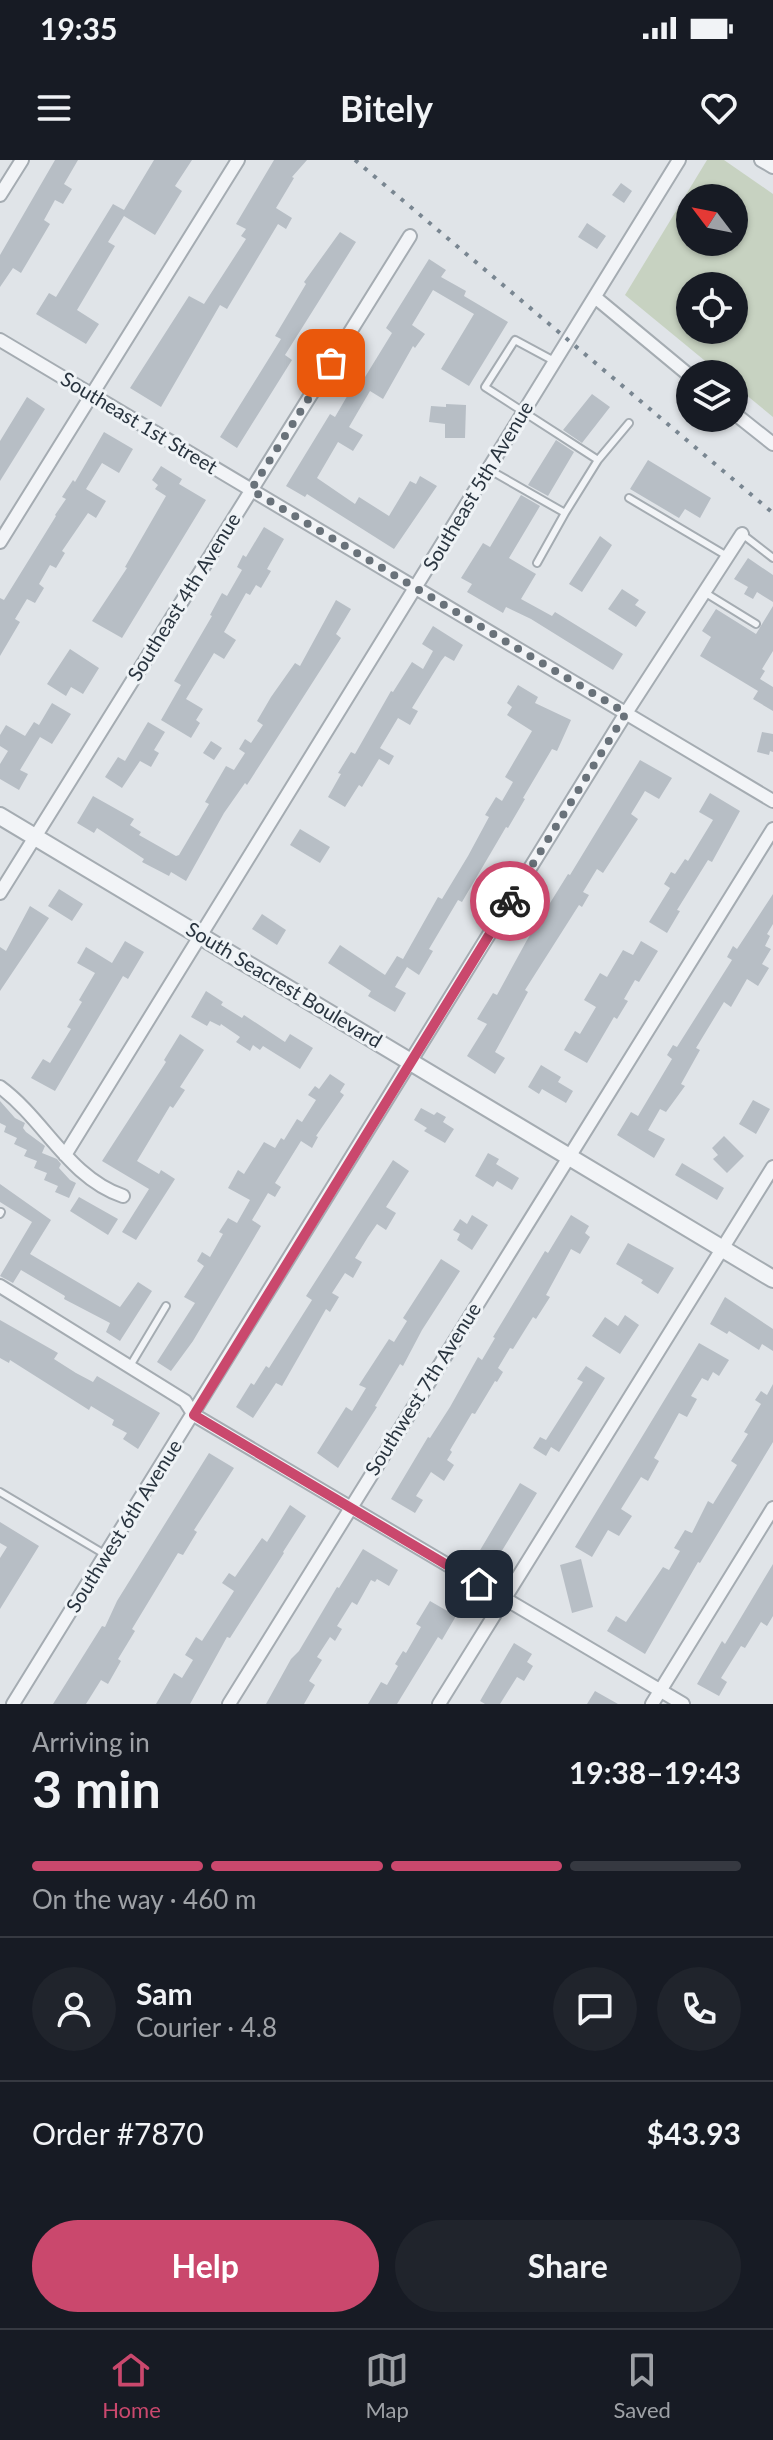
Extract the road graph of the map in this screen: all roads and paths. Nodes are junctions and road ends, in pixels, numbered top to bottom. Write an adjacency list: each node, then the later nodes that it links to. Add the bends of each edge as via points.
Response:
1 (22, 160): 6 (street)
2 (238, 160): 12 (street)
3 (679, 160): 8 (street, Southeast 5th Avenue)
4 (761, 160): 5 (street)
5 (773, 167)
6 (0, 195)
7 (410, 236): 19 (street, Southeast 4th Avenue)
8 (596, 298): 10 (street, Southeast 5th Avenue); 11 (street)
9 (0, 340): 12 (street, Southeast 1st Street)
10 (554, 361): 13 (street, Southeast 5th Avenue); 13 (lane, via 515,340 485,387)
11 (676, 364)
12 (92, 395): 19 (street, Southeast 1st Street); 23 (street)
13 (523, 412): 17 (lane); 18 (street, Southeast 5th Avenue)
14 (629, 423): 17 (lane)
15 (748, 424): 16 (street)
16 (773, 444)
17 (598, 460): 21 (lane)
18 (488, 469): 21 (lane); 27 (street, Southeast 5th Avenue)
19 (251, 490): 27 (street, Southeast 1st Street); 34 (street, Southeast 4th Avenue)
20 (629, 498): 24 (lane)
21 (565, 513): 26 (lane)
22 (742, 534): 24 (street, Southwest 6th Avenue); 25 (lane)
23 (0, 542)
24 (727, 556): 28 (street, Southwest 6th Avenue)
25 (773, 558)
26 (537, 563)
27 (416, 588): 30 (street, Southeast 1st Street); 36 (street, Southeast 5th Avenue)
28 (704, 592): 29 (lane); 30 (street, Southwest 6th Avenue)
29 (756, 624)
30 (626, 713): 31 (street, Southeast 1st Street); 37 (street, Southwest 6th Avenue)
31 (773, 801)
32 (0, 816): 34 (street, South Seacrest Boulevard)
33 (773, 829): 40 (street, Southwest 7th Avenue)
34 (35, 837): 35 (street, Southeast 4th Avenue); 36 (street, South Seacrest Boulevard)
35 (0, 893)
36 (200, 935): 37 (street, South Seacrest Boulevard); 39 (street, Southeast 5th Avenue)
37 (411, 1061): 40 (street, South Seacrest Boulevard); 48 (street, Southwest 6th Avenue)
38 (0, 1087): 39 (street)
39 (65, 1155): 42 (street, via 90,1181)
40 (568, 1157): 43 (street, South Seacrest Boulevard); 50 (street, Southwest 7th Avenue)
41 (773, 1167): 43 (street)
42 (123, 1196)
43 (722, 1249): 44 (street, South Seacrest Boulevard); 53 (street)
44 (773, 1279)
45 (0, 1286): 47 (street)
46 (166, 1306): 47 (lane)
47 (130, 1366): 48 (street, via 185,1401)
48 (194, 1415): 50 (street); 52 (street, Southwest 6th Avenue)
49 (0, 1492): 52 (lane)
50 (349, 1508): 53 (street); 56 (street, Southwest 7th Avenue)
51 (773, 1508): 54 (street)
52 (106, 1555): 55 (street, Southwest 6th Avenue)
53 (505, 1599): 54 (street); 57 (street)
54 (661, 1690): 58 (street); 59 (street)
55 (13, 1704)
56 (229, 1704)
57 (439, 1704)
58 (652, 1704)
59 (683, 1704)

